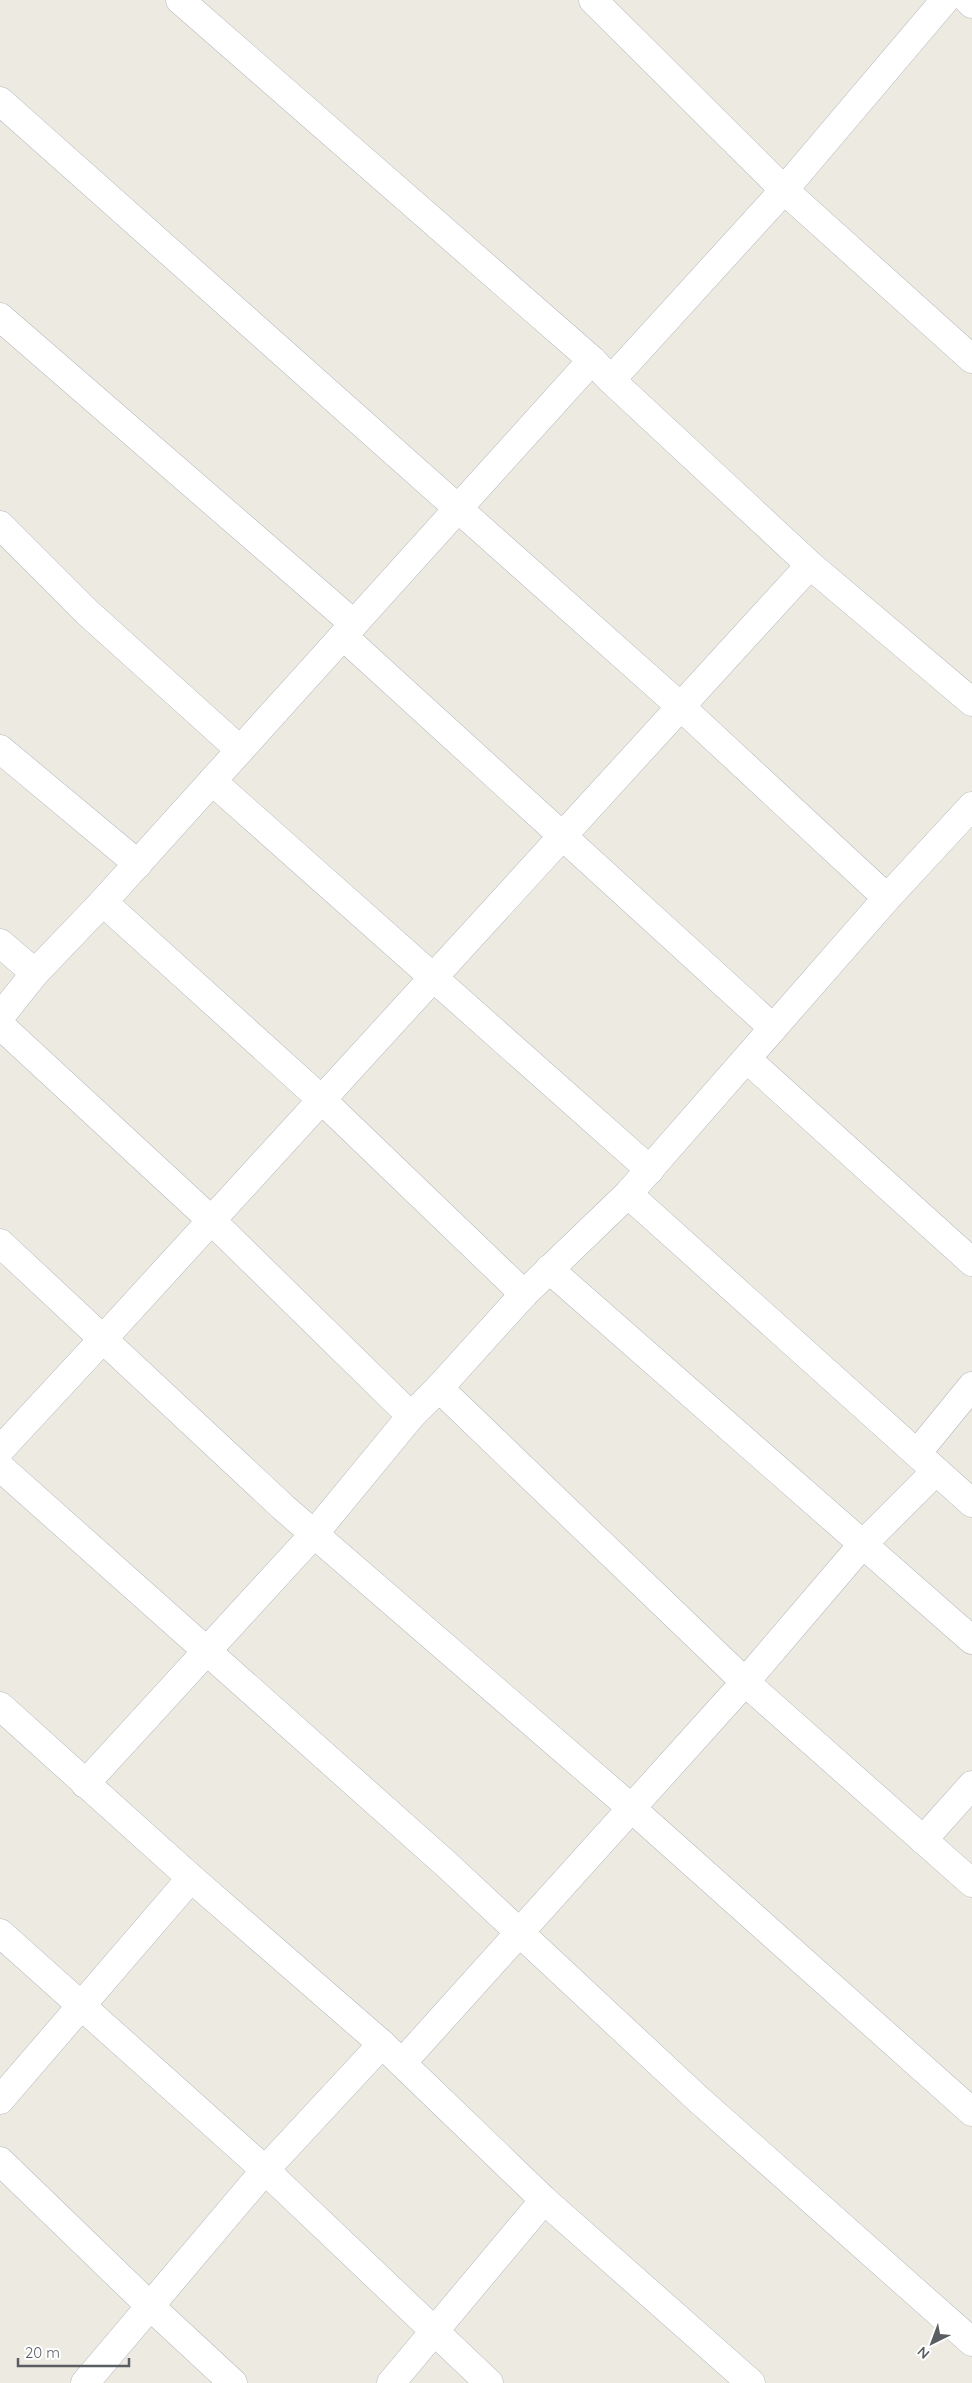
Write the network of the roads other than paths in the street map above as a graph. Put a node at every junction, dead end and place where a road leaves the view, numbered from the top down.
1 (180, 0) edge
2 (593, 0) edge
3 (945, 0) edge
4 (968, 0) edge
5 (972, 4) edge
6 (0, 101) edge
7 (784, 190) junction
8 (0, 317) edge
9 (592, 360) junction
10 (972, 360) edge
11 (611, 380) junction
12 (458, 509) junction
13 (0, 525) edge
14 (810, 565) junction
15 (348, 630) junction
16 (972, 702) edge
17 (680, 706) junction
18 (0, 749) edge
19 (240, 750) junction
20 (212, 781) junction
21 (972, 806) edge
22 (562, 836) junction
23 (138, 864) junction
24 (887, 898) junction
25 (103, 902) junction
26 (0, 943) edge
27 (35, 973) junction
28 (432, 976) junction
29 (0, 1017) edge
30 (0, 1026) edge
31 (774, 1028) junction
32 (746, 1059) junction
33 (322, 1100) junction
34 (650, 1170) junction
35 (628, 1194) junction
36 (211, 1220) junction
37 (0, 1243) edge
38 (972, 1262) edge
39 (549, 1269) junction
40 (524, 1294) junction
41 (103, 1339) junction
42 (972, 1386) edge
43 (439, 1388) junction
44 (411, 1416) junction
45 (0, 1450) edge
46 (927, 1461) junction
47 (0, 1467) edge
48 (972, 1503) edge
49 (314, 1534) junction
50 (862, 1546) junction
51 (972, 1640) edge
52 (208, 1652) junction
53 (745, 1682) junction
54 (0, 1706) edge
55 (85, 1784) junction
56 (972, 1785) edge
57 (630, 1807) junction
58 (923, 1840) junction
59 (191, 1878) junction
60 (972, 1883) edge
61 (519, 1932) junction
62 (0, 1933) edge
63 (81, 2006) junction
64 (382, 2044) junction
65 (402, 2063) junction
66 (0, 2100) edge
67 (972, 2112) edge
68 (0, 2161) edge
69 (265, 2170) junction
70 (544, 2200) junction
71 (150, 2306) junction
72 (435, 2331) junction
73 (972, 2342) edge
74 (85, 2383) edge
75 (233, 2383) edge
76 (391, 2383) edge
77 (489, 2383) edge
78 (751, 2383) edge

1 - 9 street
2 - 7 street
3 - 7 street
4 - 5 street
6 - 12 street
7 - 10 street
7 - 11 street
8 - 15 street
9 - 11 street
9 - 12 street
11 - 14 street
12 - 15 street
12 - 17 street
13 - 19 street
14 - 16 street
14 - 17 street
15 - 19 street
15 - 22 street
17 - 22 street
17 - 24 street
18 - 23 street
19 - 20 street
20 - 23 street
20 - 28 street
21 - 24 street
22 - 28 street
22 - 31 street
23 - 25 street
24 - 31 street
25 - 27 street
25 - 33 street
26 - 27 street
27 - 29 street
28 - 33 street
28 - 34 street
30 - 36 street
31 - 32 street
32 - 34 street
32 - 38 street
33 - 36 street
33 - 40 street
34 - 35 street
35 - 39 street
35 - 46 street
36 - 41 street
36 - 44 street
37 - 41 street
39 - 40 street
39 - 50 street
40 - 43 street
41 - 45 street
41 - 49 street
42 - 46 street
43 - 44 street
43 - 53 street
44 - 49 street
46 - 48 street
46 - 50 street
47 - 52 street
49 - 52 street
49 - 57 street
50 - 51 street
50 - 53 street
52 - 55 street
52 - 61 street
53 - 57 street
53 - 58 street
54 - 55 street
55 - 59 street
56 - 58 street
57 - 61 street
57 - 67 street
58 - 60 street
59 - 63 street
59 - 64 street
61 - 65 street
61 - 73 street
62 - 63 street
63 - 66 street
63 - 69 street
64 - 65 street
64 - 69 street
65 - 70 street
68 - 71 street
69 - 71 street
69 - 72 street
70 - 72 street
70 - 78 street
71 - 74 street
71 - 75 street
72 - 76 street
72 - 77 street

